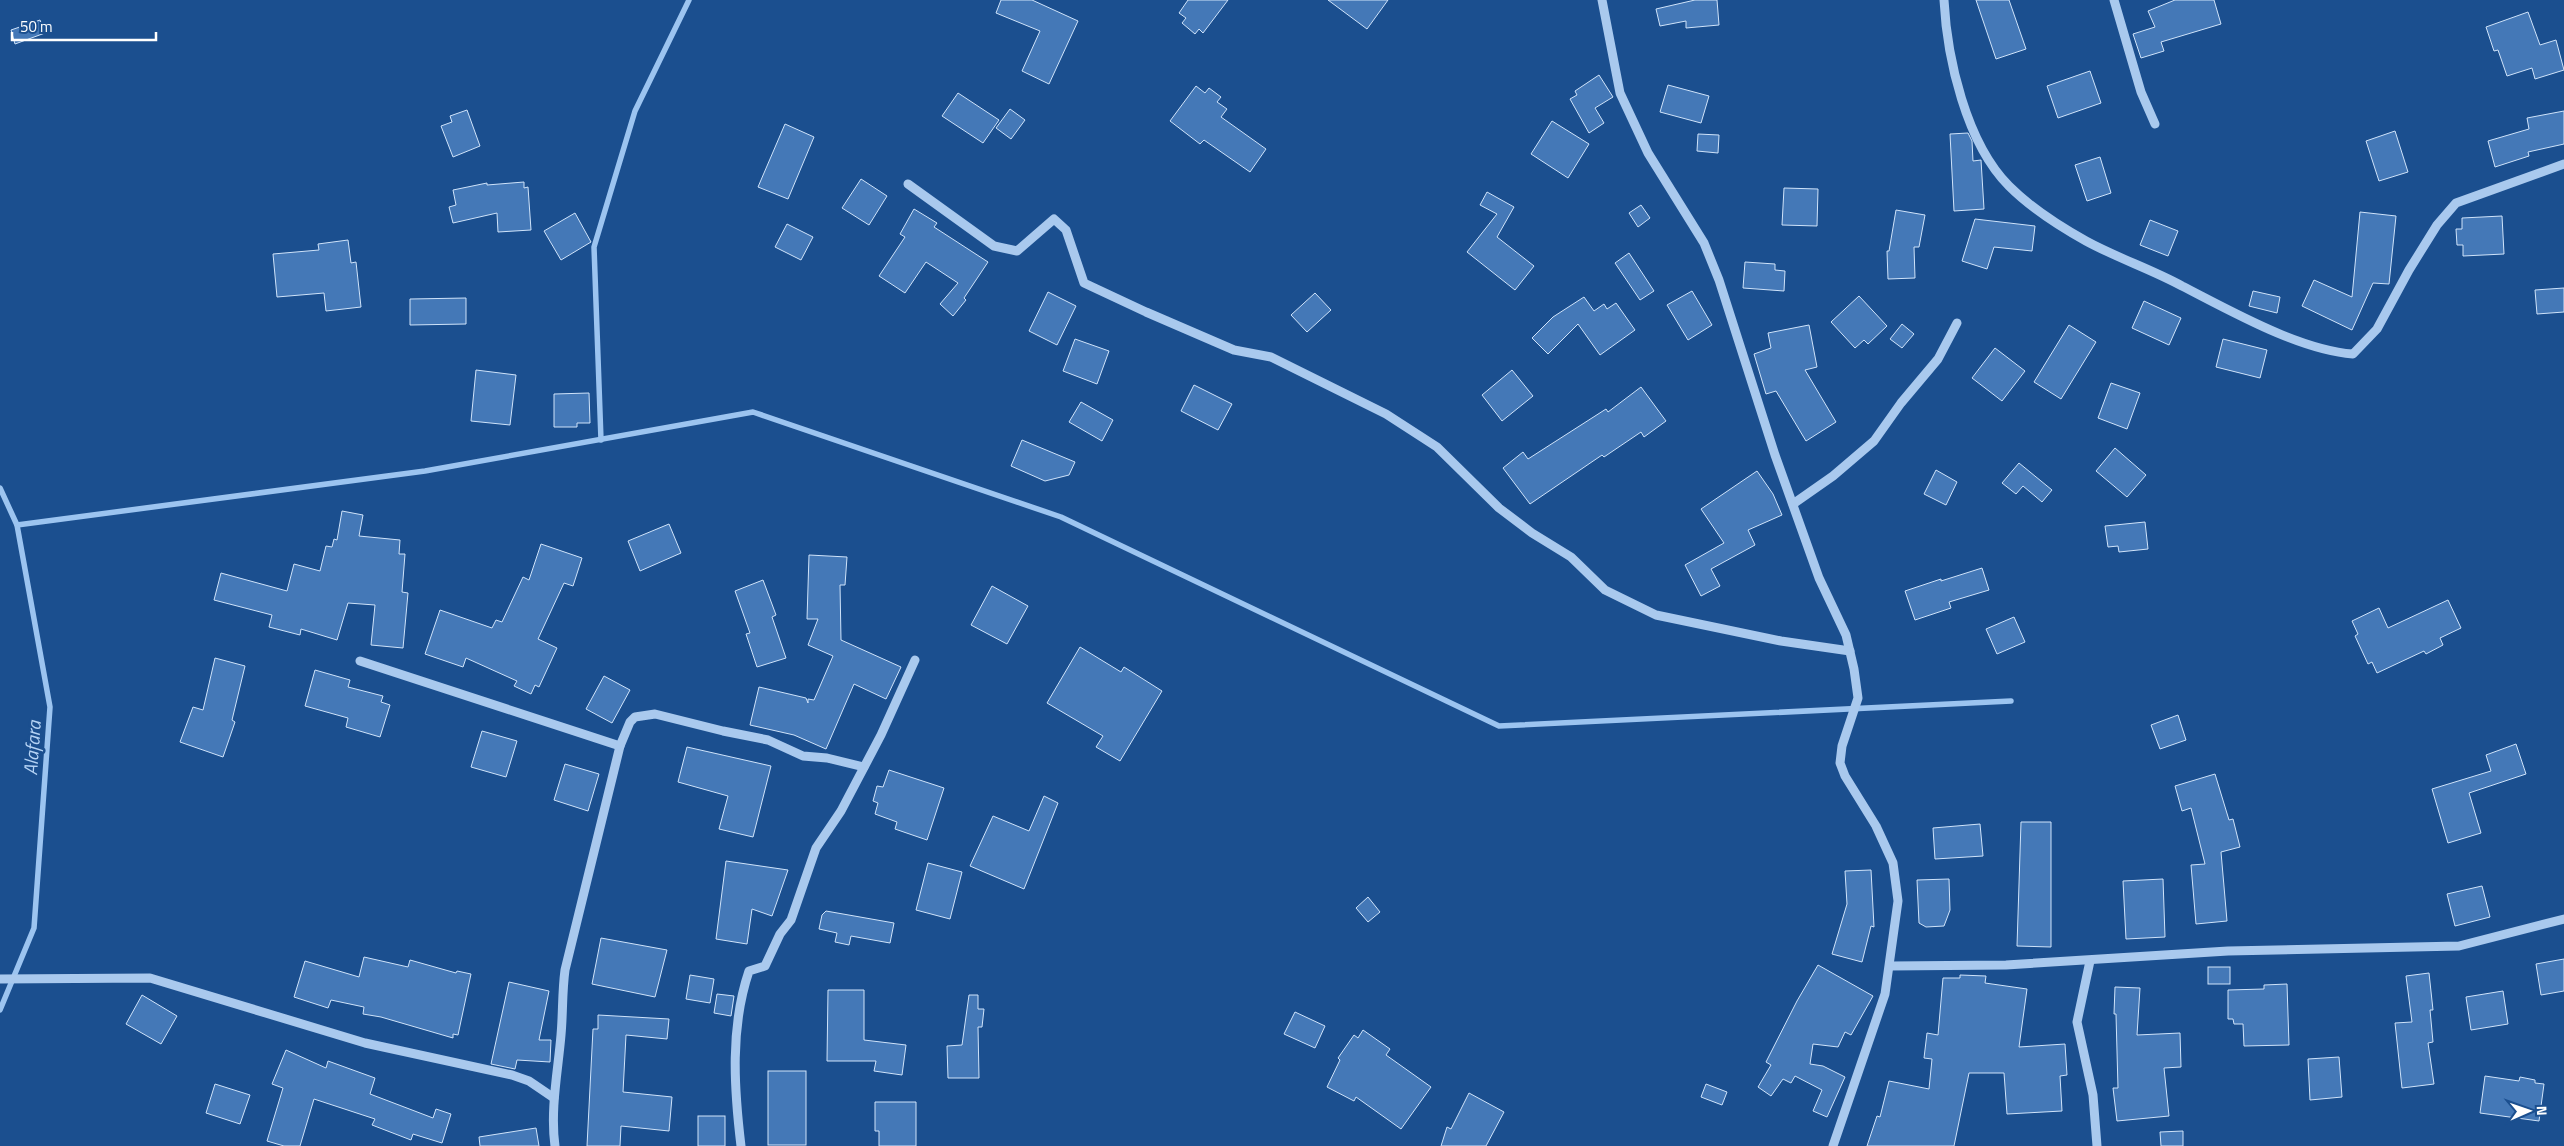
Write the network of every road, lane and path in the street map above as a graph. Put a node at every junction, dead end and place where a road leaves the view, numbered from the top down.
1 (1602, 0) edge
2 (1944, 0) edge
3 (2114, 0) edge
4 (2155, 124) dead end
5 (2564, 164) edge
6 (908, 184) dead end
7 (1957, 323) dead end
8 (1793, 504) junction
9 (1850, 651) junction
10 (915, 660) dead end
11 (360, 662) dead end
12 (620, 746) junction
13 (864, 767) junction
14 (2564, 919) edge
15 (2090, 961) junction
16 (1890, 966) junction
17 (0, 979) edge
18 (554, 1098) junction
19 (555, 1146) edge
20 (741, 1146) edge
21 (1833, 1146) edge
22 (2096, 1146) edge

1 - 8 street
2 - 5 street
3 - 4 street
6 - 9 street
7 - 8 street
8 - 9 street
9 - 16 street
10 - 13 street
11 - 12 street
12 - 13 street
12 - 18 street
13 - 20 street
14 - 15 street
15 - 16 street
15 - 22 street
16 - 21 street
17 - 18 street
18 - 19 street

